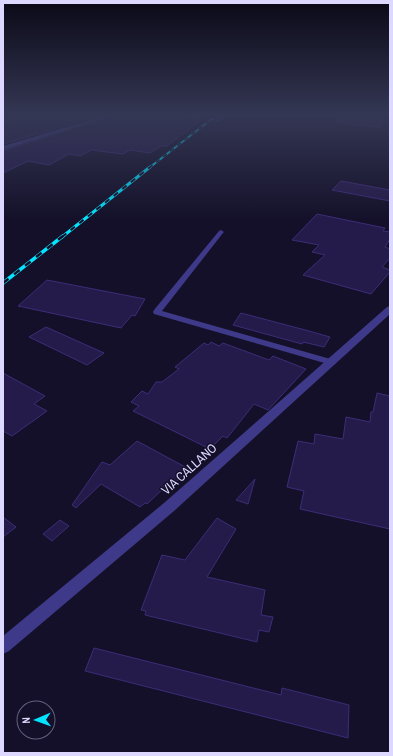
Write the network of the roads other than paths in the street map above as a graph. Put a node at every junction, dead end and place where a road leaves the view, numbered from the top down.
1 (221, 232) dead end
2 (390, 309) edge
3 (331, 362) junction
4 (3, 646) edge

1 - 3 street
2 - 3 street, VIA CALLANO
3 - 4 street, VIA CALLANO

